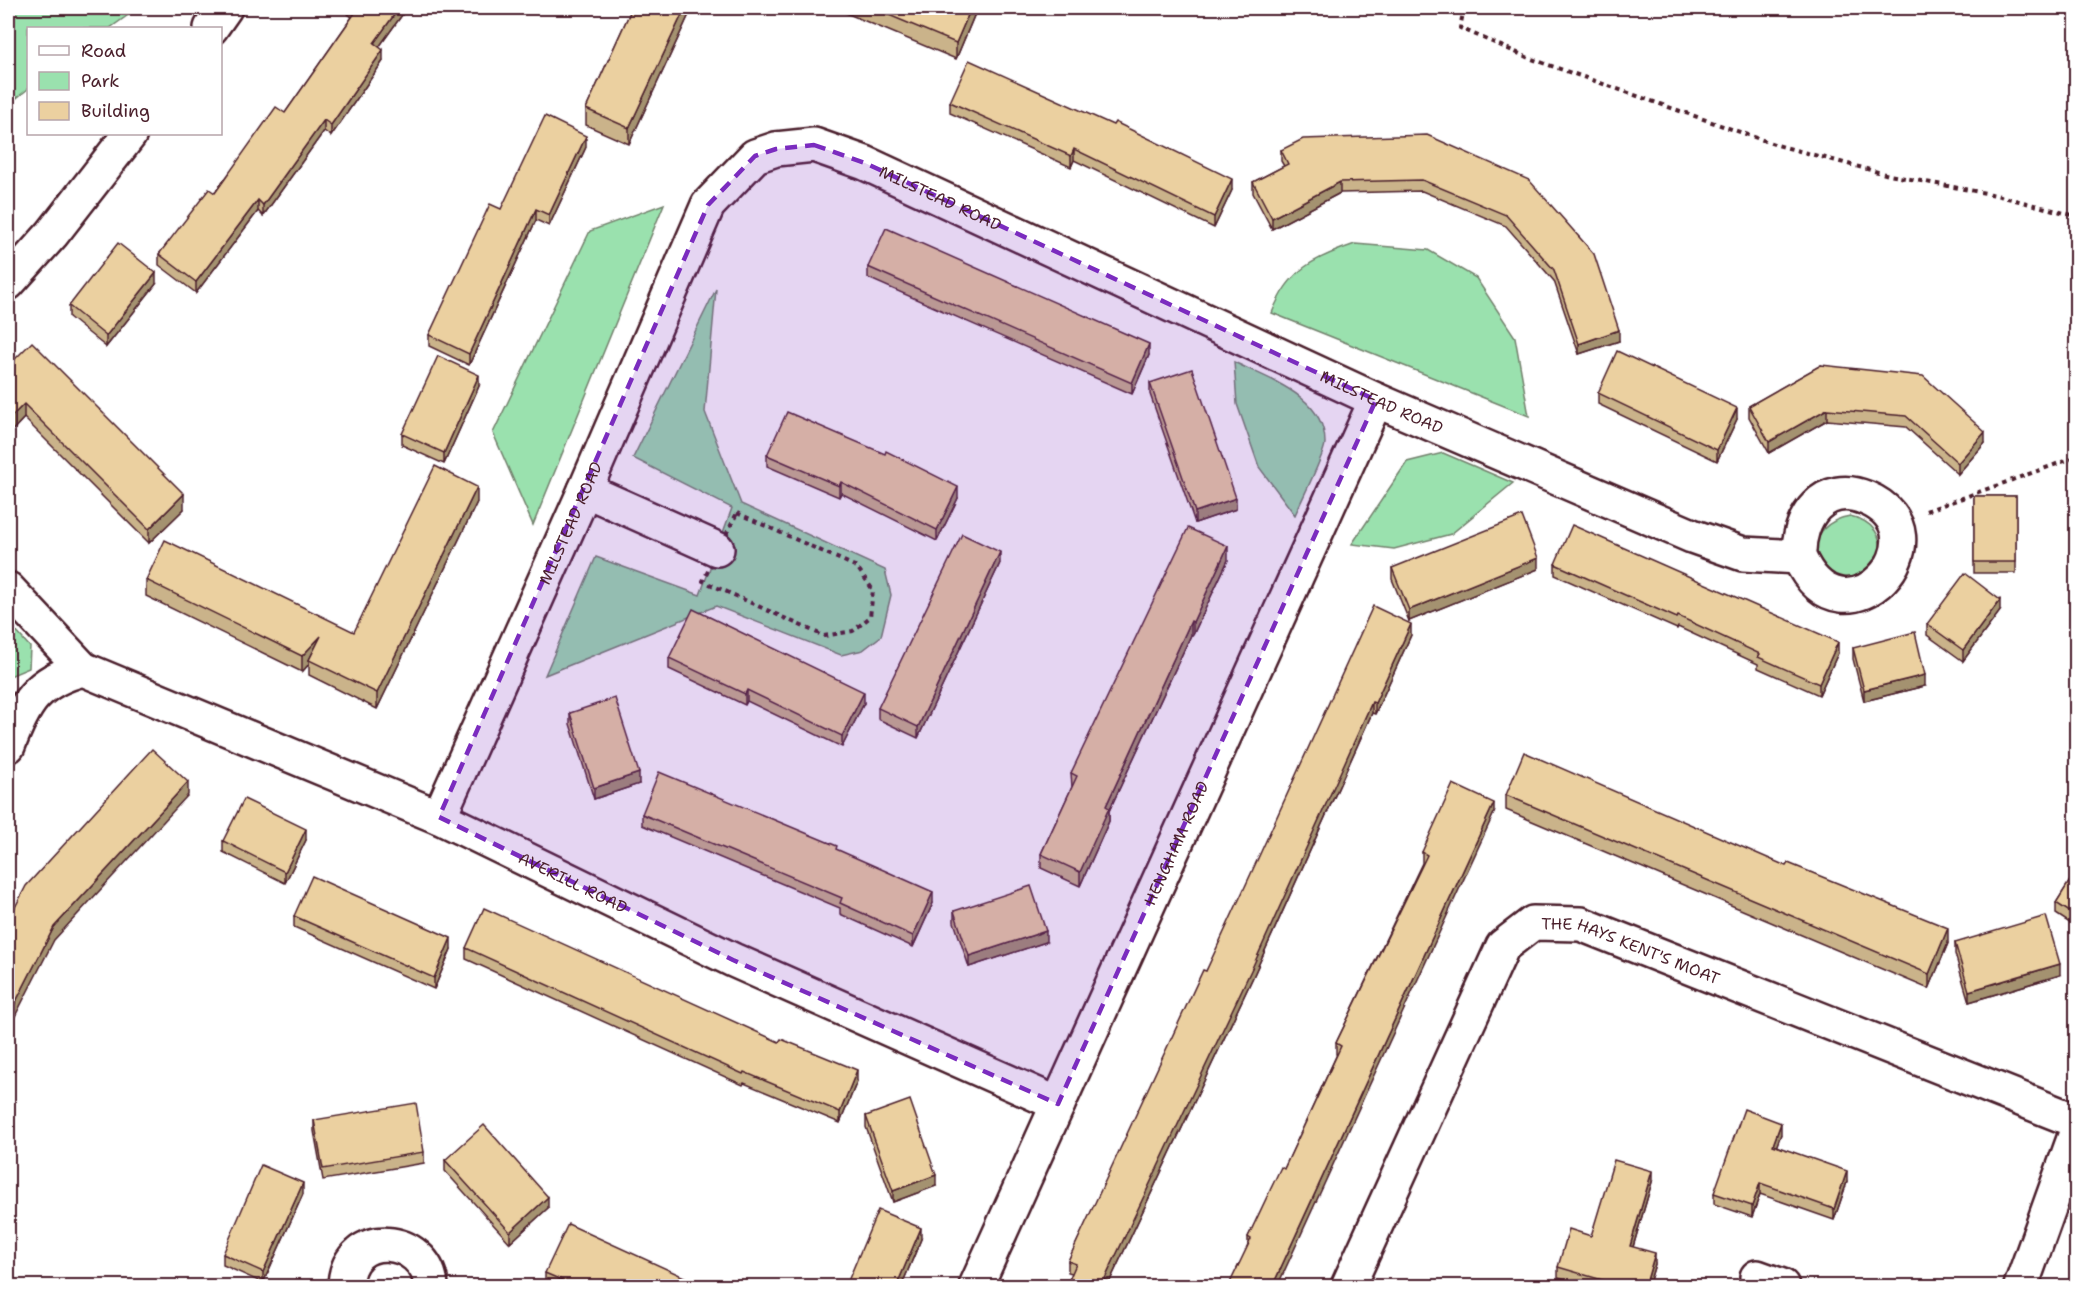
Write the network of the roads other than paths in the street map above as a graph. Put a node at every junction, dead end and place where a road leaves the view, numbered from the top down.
1 (225, 8) edge
2 (212, 27) edge
3 (129, 135) edge
4 (8, 283) edge
5 (1376, 400) junction
6 (585, 490) junction
7 (717, 549) road end
8 (1799, 556) junction
9 (8, 589) edge
10 (83, 669) junction
11 (9, 734) edge
12 (439, 817) junction
13 (1058, 1104) junction
14 (2076, 1121) edge
15 (2076, 1133) edge
16 (345, 1287) edge
17 (431, 1287) edge
18 (976, 1287) edge
19 (1348, 1287) edge
20 (2021, 1287) edge

1 - 2 street
3 - 4 street
5 - 6 street, MILSTEAD ROAD
5 - 8 street, MILSTEAD ROAD
5 - 13 street, HENGHAM ROAD
6 - 7 street
6 - 12 street, MILSTEAD ROAD
8 - 8 street
9 - 10 street, AVERILL ROAD
10 - 11 street
10 - 12 street, AVERILL ROAD
12 - 13 street, AVERILL ROAD
13 - 18 street, HENGHAM ROAD
14 - 19 street, THE HAYS KENT'S MOAT
15 - 20 street
16 - 17 street

